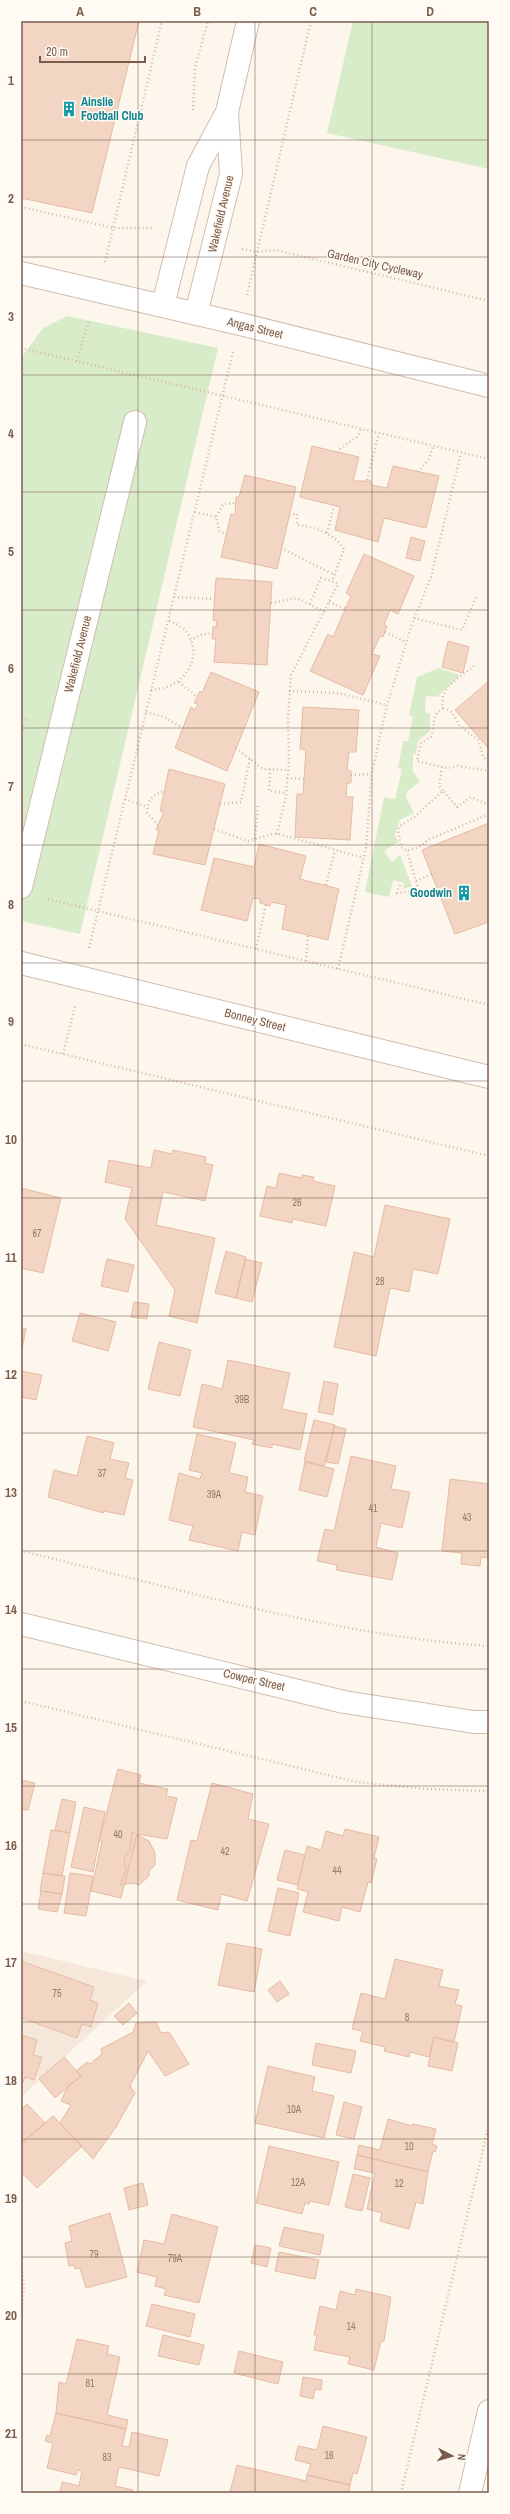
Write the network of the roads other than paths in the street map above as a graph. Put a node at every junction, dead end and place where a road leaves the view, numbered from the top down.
1 (248, 21) edge
2 (227, 112) junction
3 (21, 273) edge
4 (163, 305) junction
5 (196, 314) junction
6 (489, 386) edge
7 (134, 422) dead end
8 (21, 886) edge
9 (21, 963) edge
10 (489, 1077) edge
11 (21, 1624) edge
12 (489, 1722) edge
13 (489, 2411) edge
14 (470, 2493) edge

1 - 2 street, Wakefield Avenue
2 - 4 street, Wakefield Avenue
2 - 5 street, Wakefield Avenue
3 - 4 street, Angas Street
4 - 5 street, Angas Street
5 - 6 street, Angas Street
7 - 8 street, Wakefield Avenue
9 - 10 street, Bonney Street
11 - 12 street, Cowper Street
13 - 14 street

